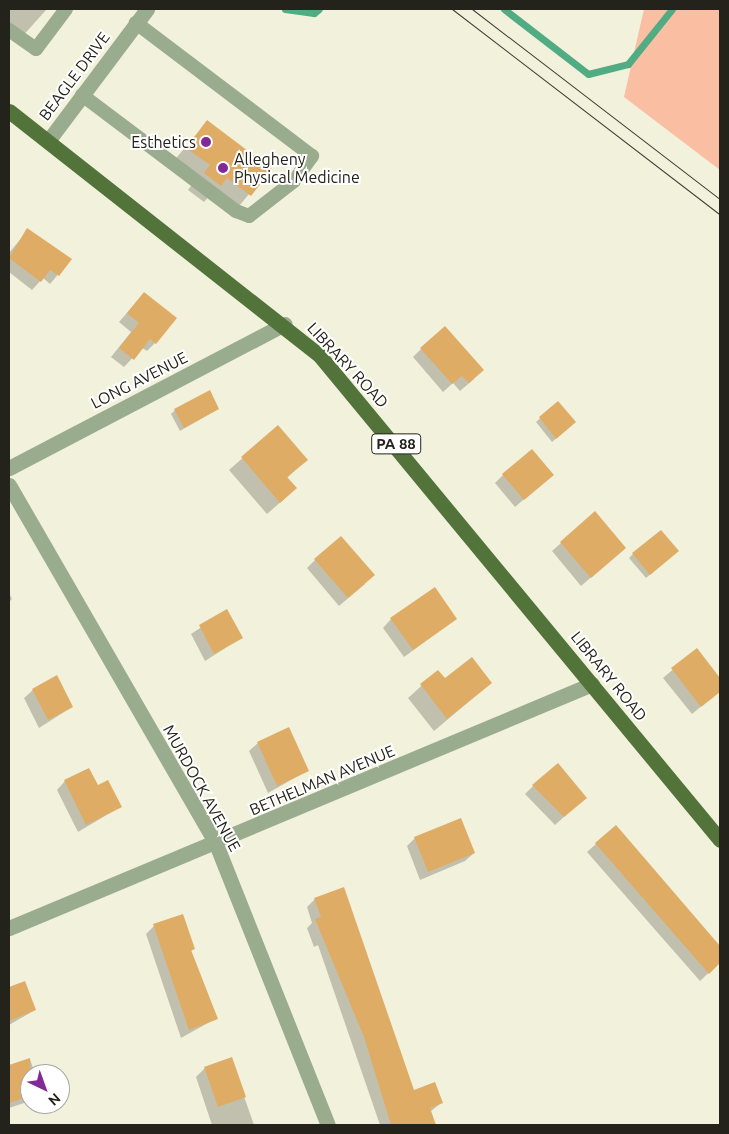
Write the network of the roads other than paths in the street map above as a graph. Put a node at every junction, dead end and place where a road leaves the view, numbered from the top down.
1 (66, 9) edge
2 (147, 9) edge
3 (136, 23) junction
4 (9, 30) edge
5 (82, 95) junction
6 (9, 111) edge
7 (48, 141) junction
8 (285, 324) junction
9 (9, 468) edge
10 (9, 485) edge
11 (592, 684) junction
12 (720, 840) edge
13 (216, 844) junction
14 (9, 928) edge
15 (328, 1125) edge

1 - 4 lane
2 - 3 street, BEAGLE DRIVE
3 - 5 street, BEAGLE DRIVE
3 - 5 lane
5 - 7 street, BEAGLE DRIVE
6 - 7 main road, LIBRARY ROAD / PA 88
7 - 8 main road, LIBRARY ROAD / PA 88
8 - 9 street, LONG AVENUE
8 - 11 main road, LIBRARY ROAD / PA 88
10 - 13 street, MURDOCK AVENUE
11 - 12 main road, LIBRARY ROAD / PA 88
11 - 13 street, BETHELMAN AVENUE
13 - 14 street, BETHELMAN AVENUE
13 - 15 street, MURDOCK AVENUE

